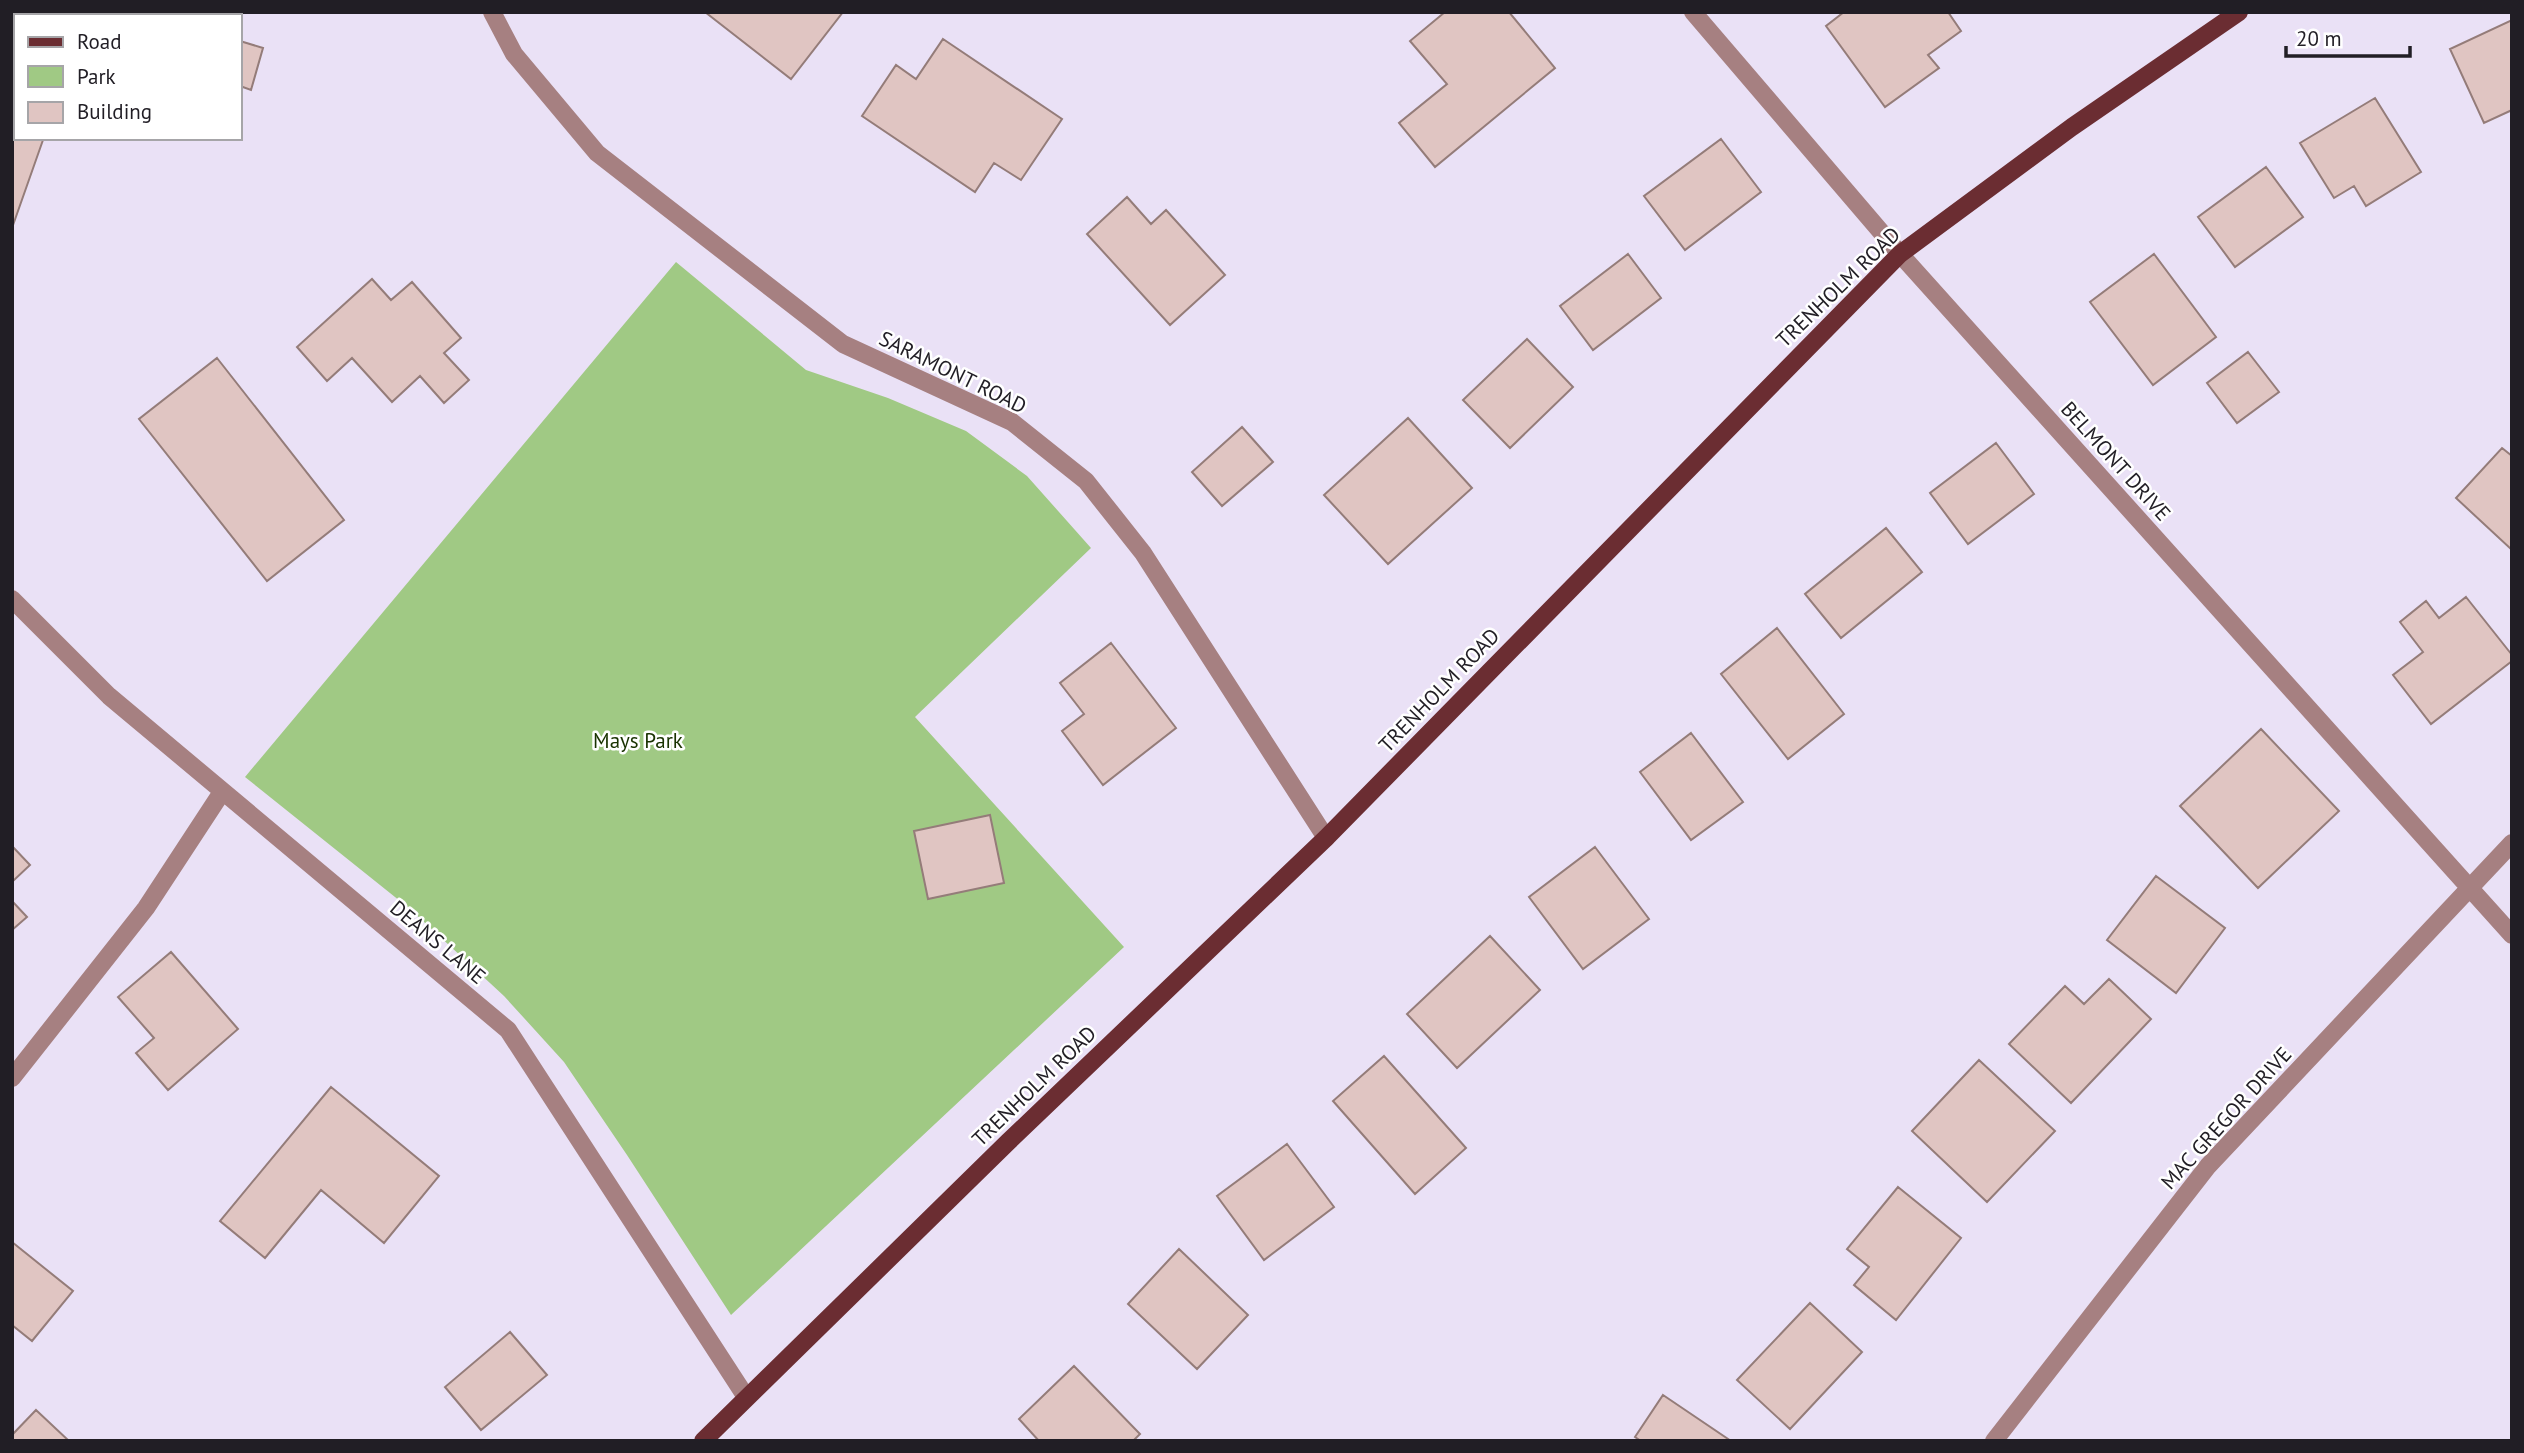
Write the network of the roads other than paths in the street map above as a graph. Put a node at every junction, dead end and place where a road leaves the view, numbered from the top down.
1 (492, 12) edge
2 (1693, 12) edge
3 (2239, 12) edge
4 (1900, 254) junction
5 (12, 599) edge
6 (222, 792) junction
7 (1326, 838) junction
8 (2512, 843) edge
9 (2470, 889) junction
10 (2512, 934) edge
11 (12, 1078) edge
12 (746, 1397) junction
13 (703, 1441) edge
14 (1994, 1441) edge

1 - 7 street, SARAMONT ROAD
2 - 4 street, BELMONT DRIVE
3 - 4 main road, TRENHOLM ROAD
4 - 7 main road, TRENHOLM ROAD
4 - 9 street, BELMONT DRIVE
5 - 6 street, DEANS LANE
6 - 11 street
6 - 12 street, DEANS LANE
7 - 12 main road, TRENHOLM ROAD
8 - 9 street, MAC GREGOR DRIVE
9 - 10 street, BELMONT DRIVE
9 - 14 street, MAC GREGOR DRIVE
12 - 13 main road, TRENHOLM ROAD

